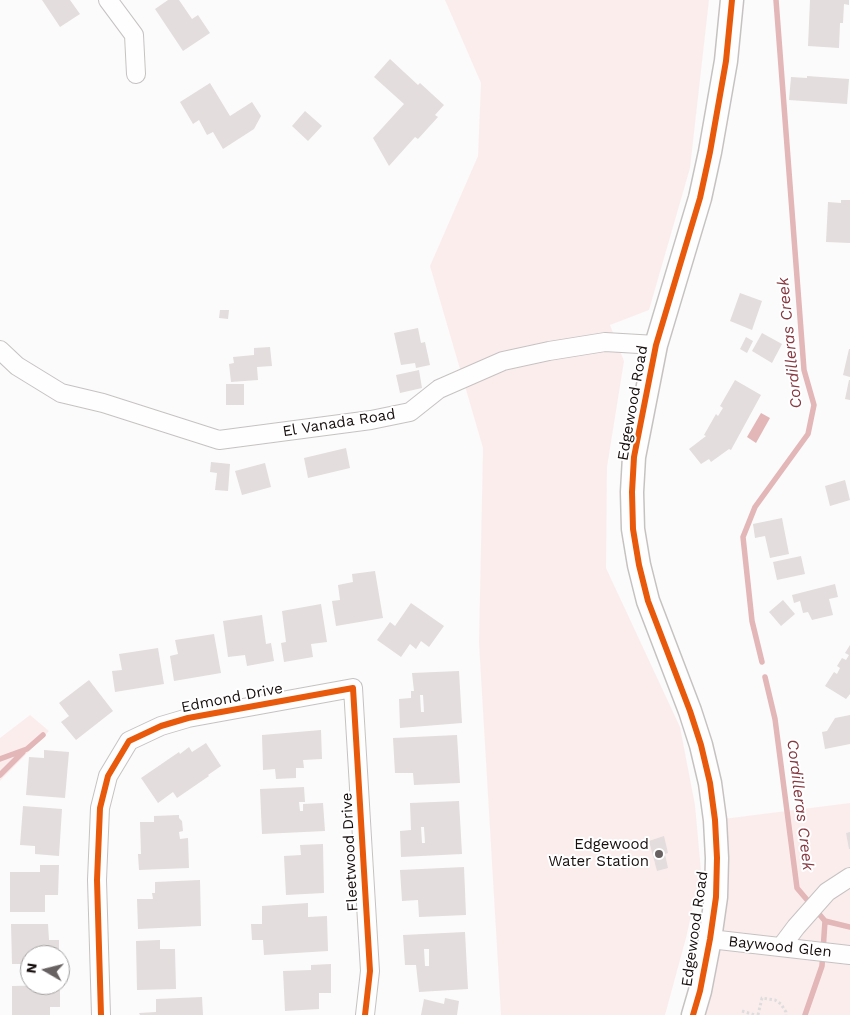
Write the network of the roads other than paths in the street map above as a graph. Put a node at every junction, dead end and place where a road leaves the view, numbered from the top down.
1 (108, 0) edge
2 (732, 0) edge
3 (136, 74) dead end
4 (656, 344) junction
5 (0, 350) edge
6 (353, 688) joint
7 (850, 877) edge
8 (710, 940) junction
9 (786, 947) junction
10 (850, 955) edge
11 (101, 1015) edge
12 (365, 1015) edge
13 (693, 1015) edge

1 - 3 street
2 - 4 main road, Edgewood Road
4 - 5 street, El Vanada Road
4 - 8 main road, Edgewood Road
6 - 11 street, Edmond Drive
6 - 12 street, Fleetwood Drive
7 - 9 street
8 - 9 street, Baywood Glen
8 - 13 main road, Edgewood Road
9 - 10 street, Baywood Glen

